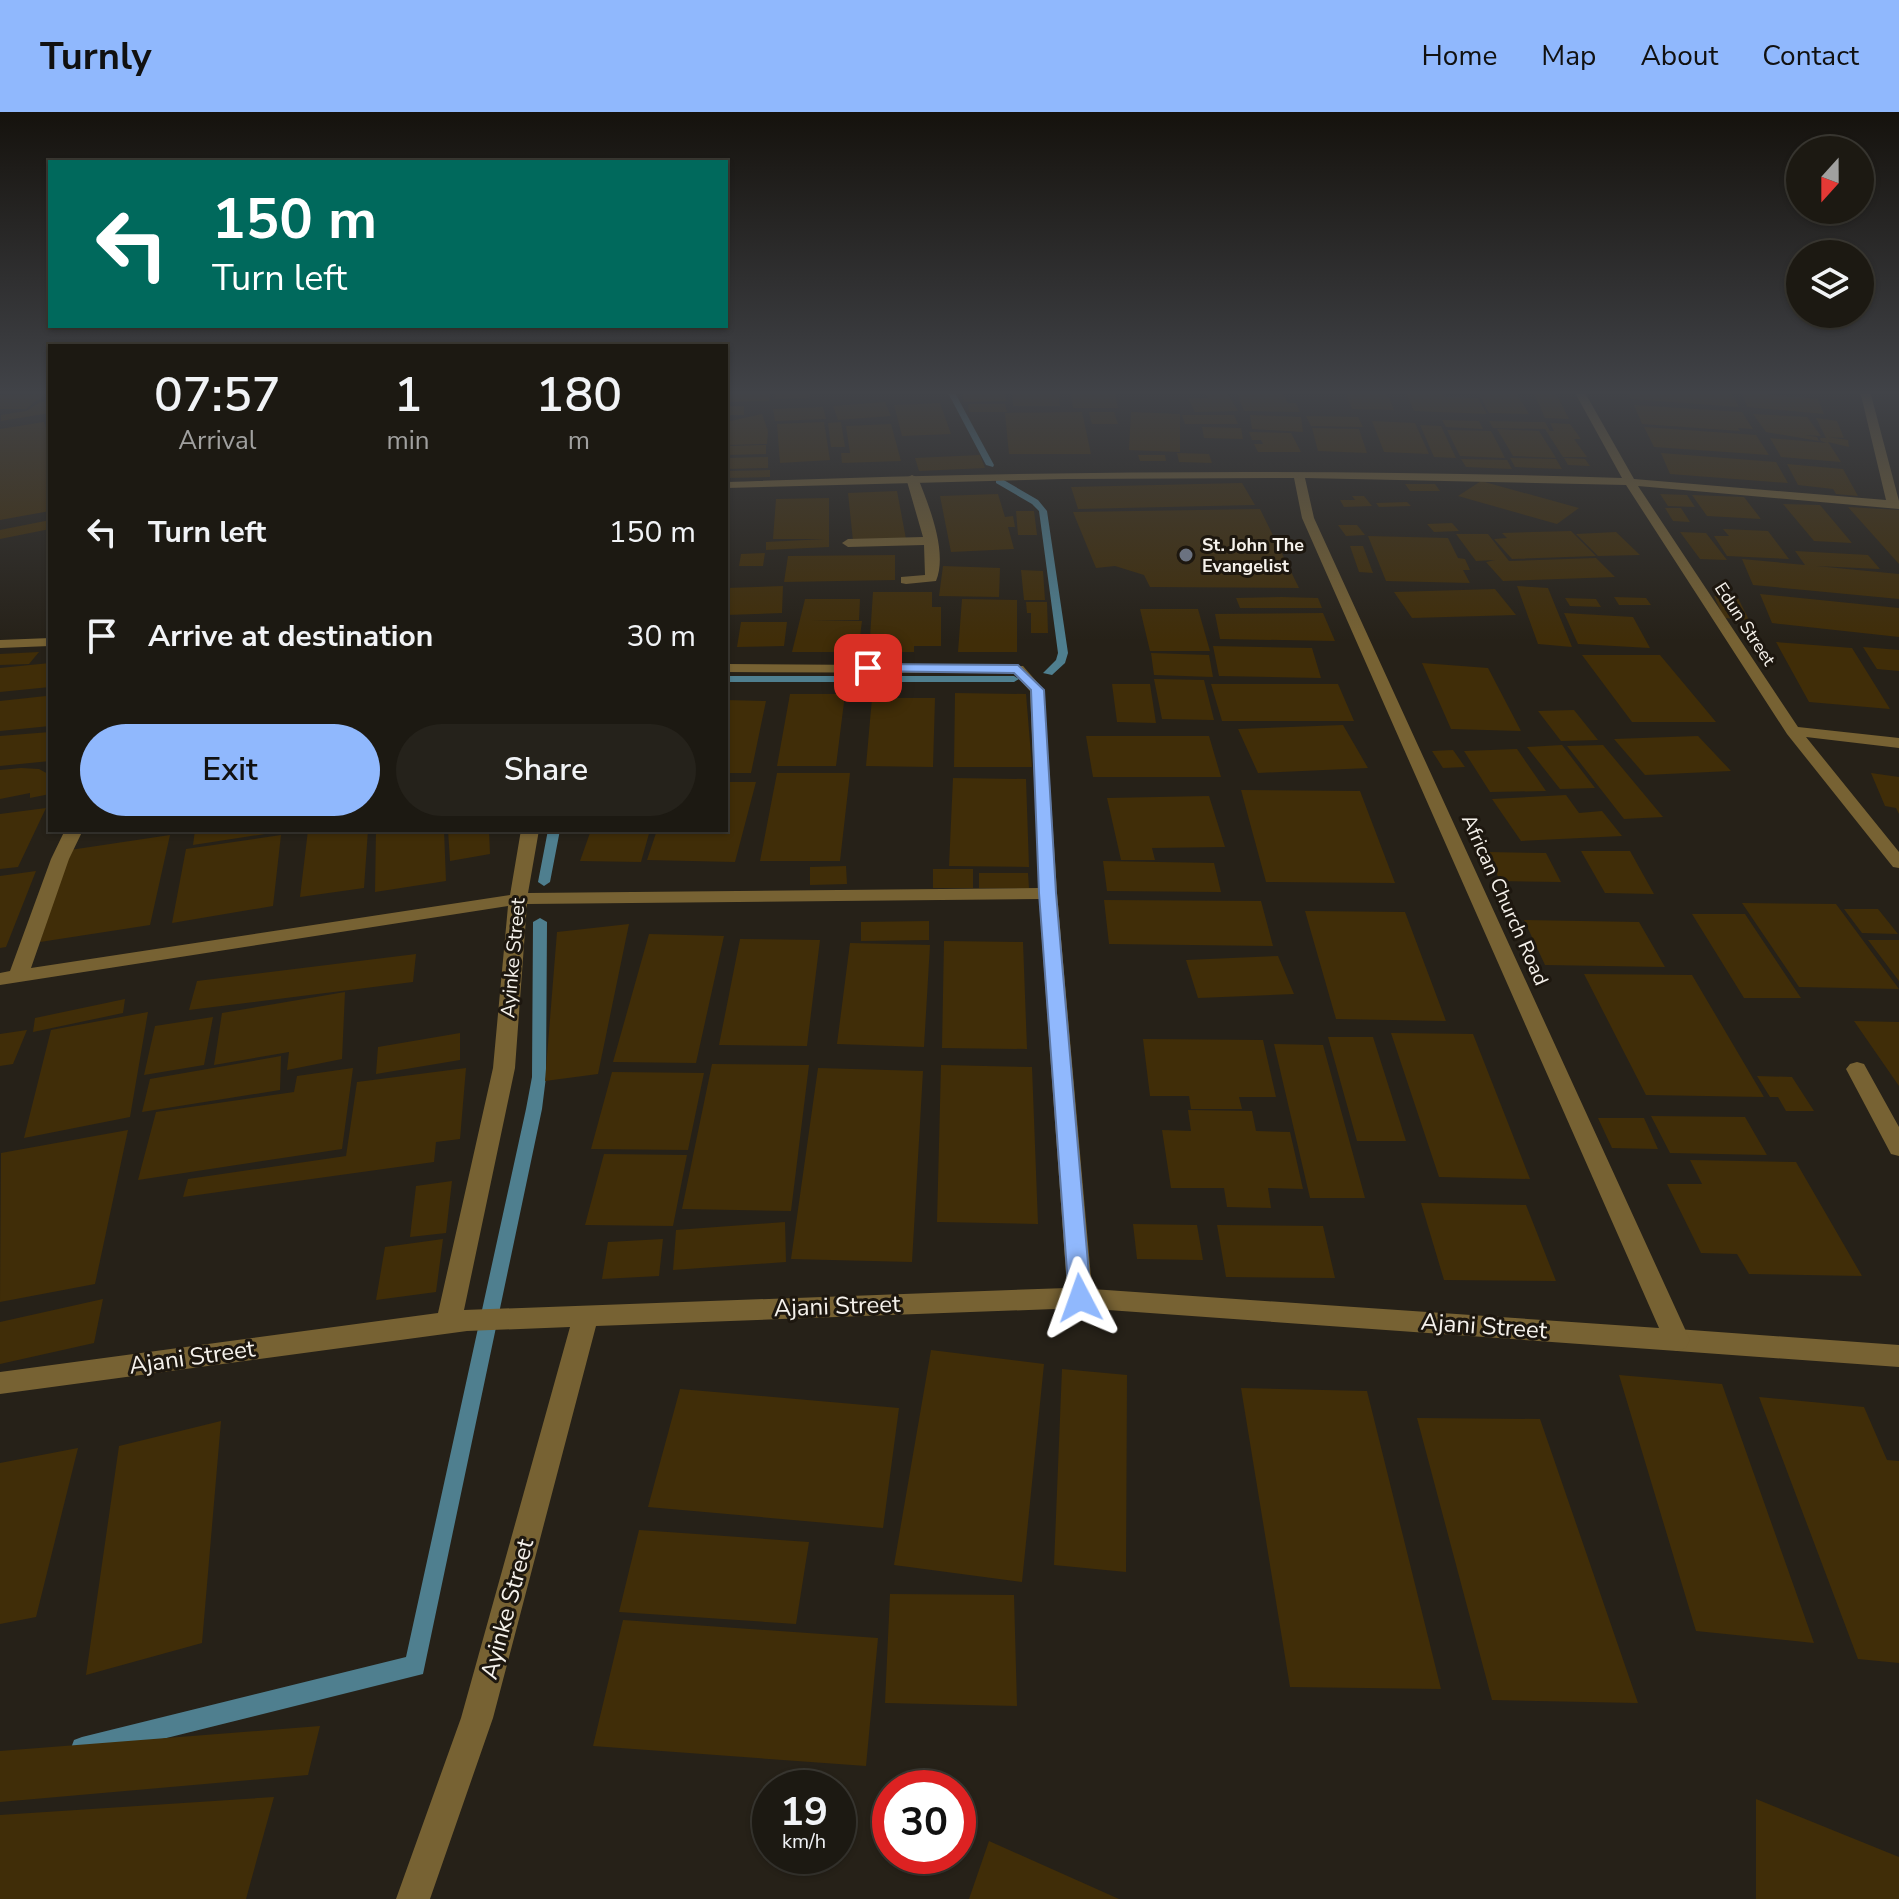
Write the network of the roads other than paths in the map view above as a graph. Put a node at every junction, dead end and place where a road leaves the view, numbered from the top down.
1 (1626, 474) edge
2 (1888, 474) edge
3 (1299, 476) junction
4 (912, 478) junction
5 (1630, 482) junction
6 (728, 485) edge
7 (1896, 504) edge
8 (929, 541) junction
9 (848, 543) dead end
10 (906, 580) dead end
11 (48, 642) edge
12 (0, 644) edge
13 (728, 668) edge
14 (1793, 731) junction
15 (1899, 743) edge
16 (73, 832) edge
17 (530, 832) edge
18 (1899, 863) edge
19 (1048, 893) junction
20 (518, 899) junction
21 (9, 978) edge
22 (1857, 1069) dead end
23 (1899, 1148) edge
24 (1080, 1298) junction
25 (587, 1315) junction
26 (458, 1321) junction
27 (1677, 1340) junction
28 (1899, 1356) edge
29 (0, 1383) edge
30 (413, 1899) edge

1 - 5 street, Edun Street
2 - 7 street
3 - 4 street
3 - 5 street
3 - 27 street, African Church Road
4 - 6 street
4 - 8 street
5 - 7 street
5 - 14 street, Edun Street
8 - 9 street
8 - 10 street
11 - 12 street
13 - 19 street
14 - 15 street
14 - 18 street, Edun Street
16 - 21 street
17 - 20 street, Ayinke Street
19 - 20 street
19 - 24 street
20 - 21 street
20 - 26 street, Ayinke Street
22 - 23 street
24 - 25 street, Ajani Street
24 - 27 street, Ajani Street
25 - 26 street, Ajani Street
25 - 30 street, Ayinke Street
26 - 29 street, Ajani Street
27 - 28 street, Ajani Street

